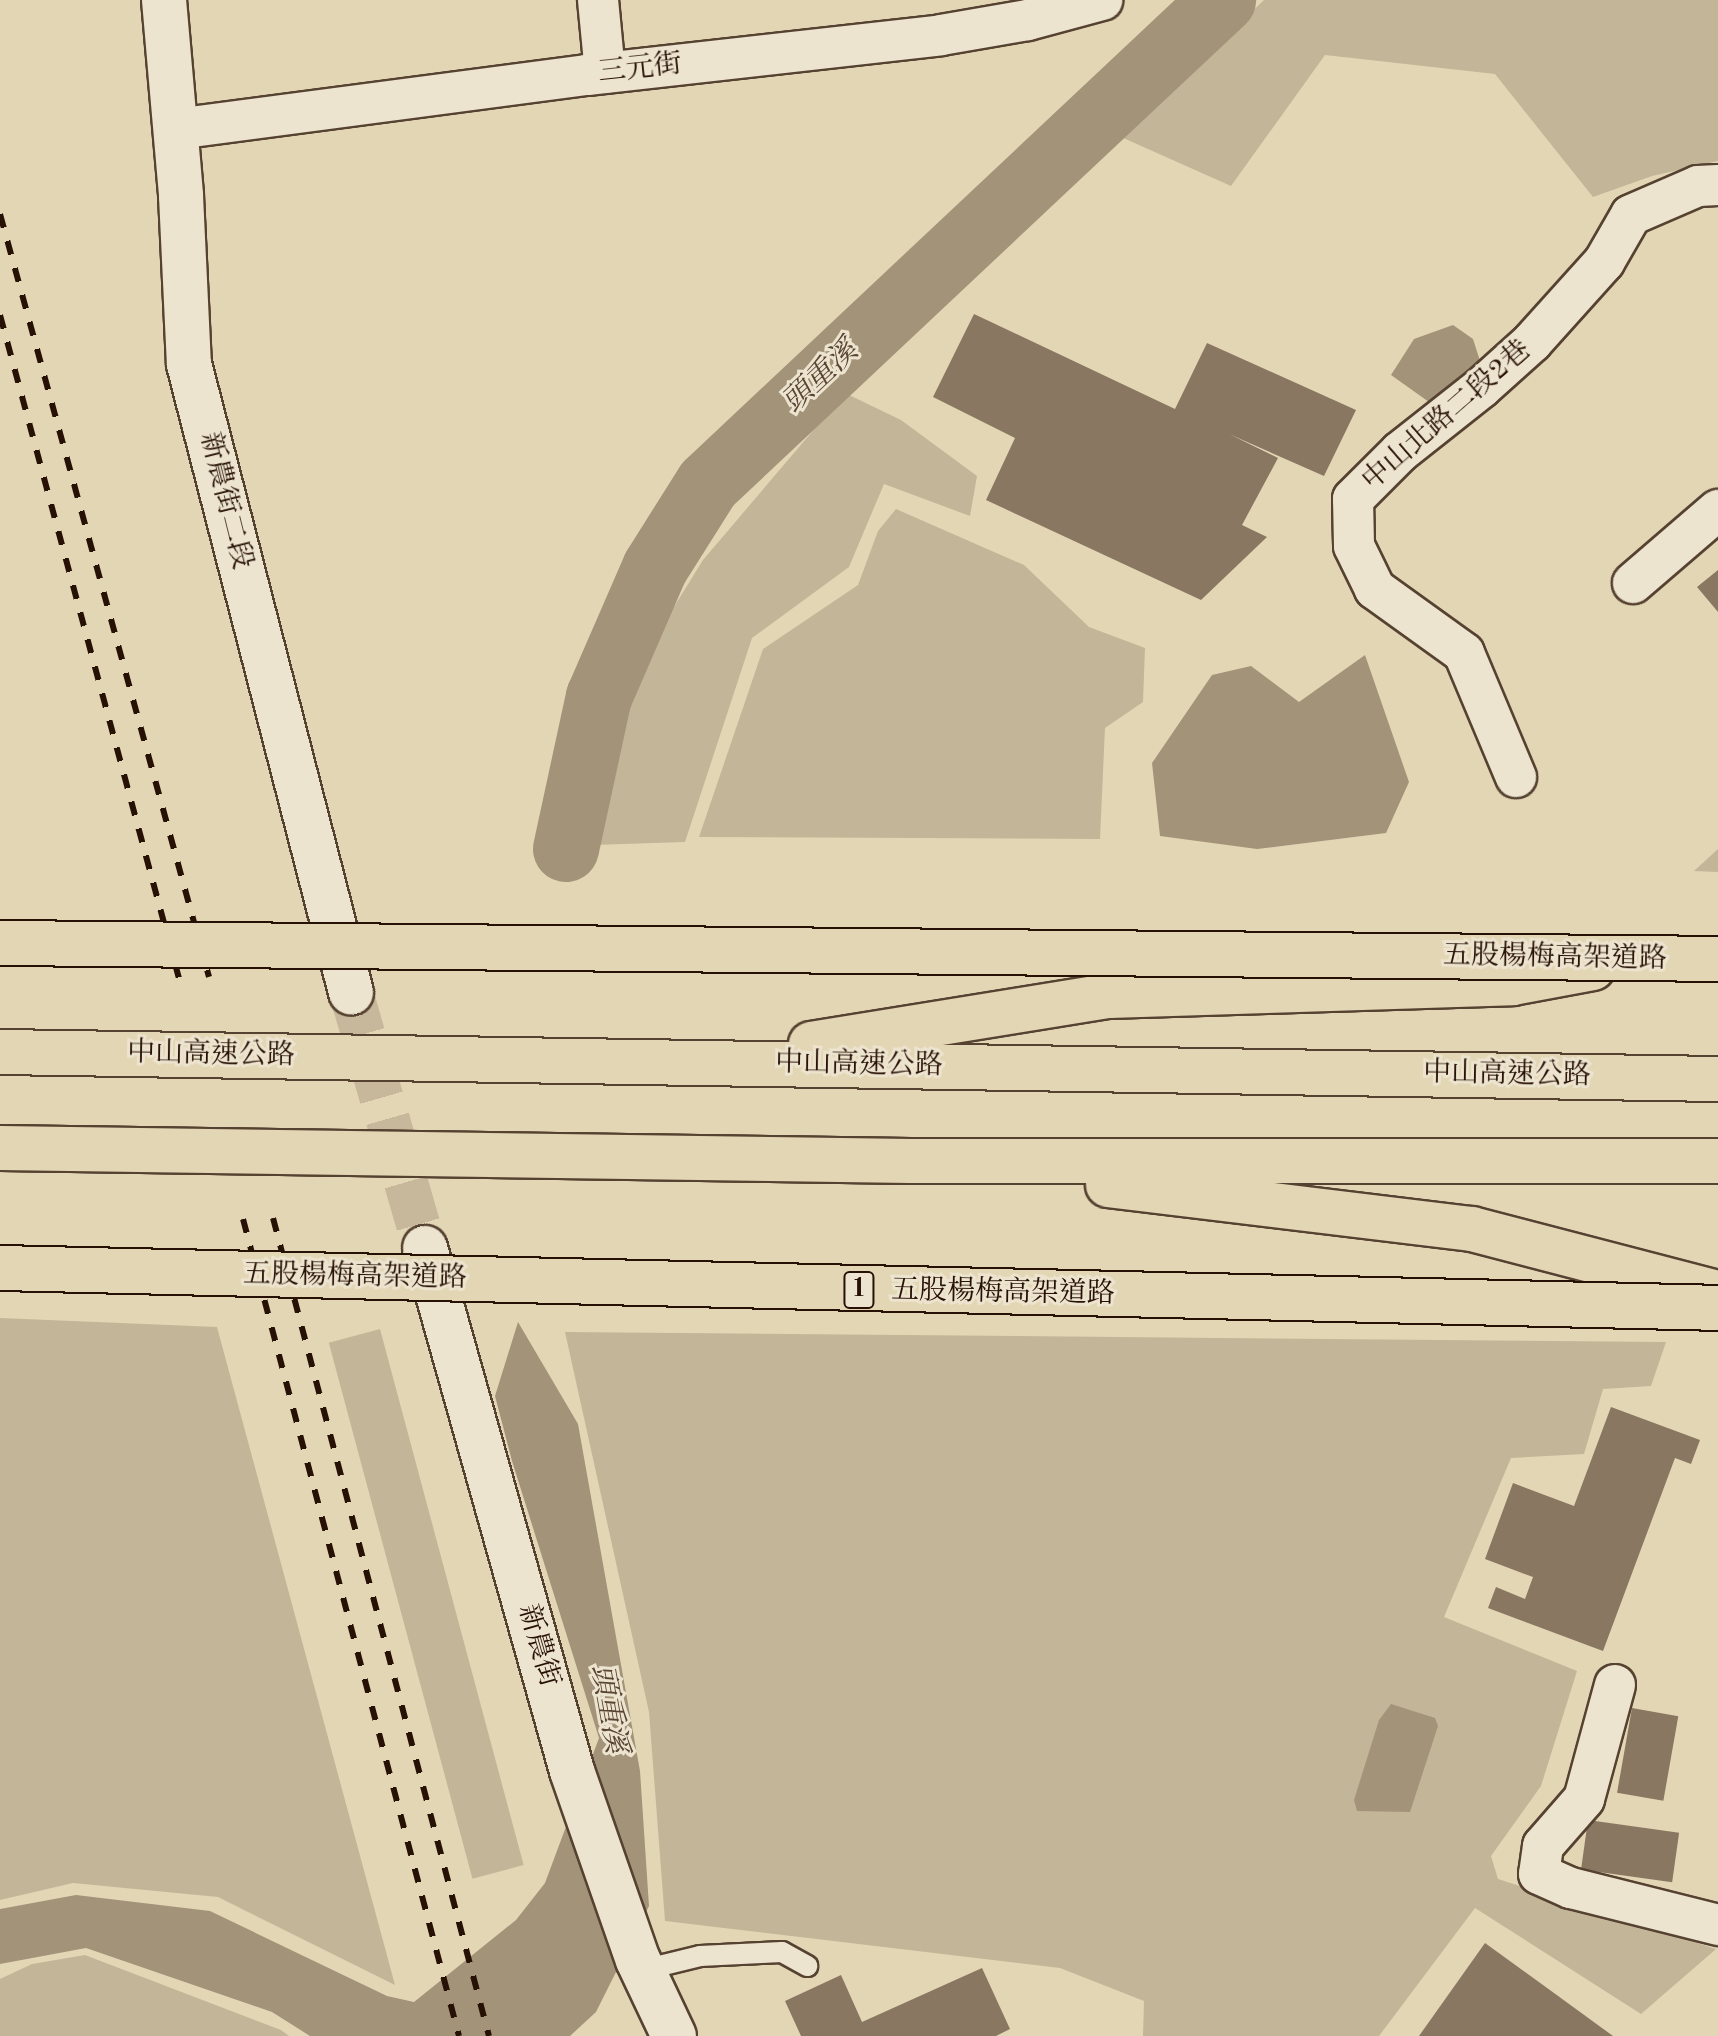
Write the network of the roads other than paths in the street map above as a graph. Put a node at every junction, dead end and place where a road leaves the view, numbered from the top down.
1 (164, 0) edge
2 (598, 0) edge
3 (1102, 0) edge
4 (605, 73) junction
5 (176, 129) junction
6 (1718, 185) edge
7 (1718, 510) edge
8 (1633, 583) dead end
9 (1516, 777) dead end
10 (0, 943) edge
11 (1718, 945) edge
12 (1718, 959) edge
13 (351, 992) tunnel mouth
14 (0, 1052) edge
15 (698, 1062) junction
16 (1718, 1079) edge
17 (0, 1148) edge
18 (911, 1161) junction
19 (1718, 1161) edge
20 (425, 1248) tunnel mouth
21 (0, 1268) edge
22 (1718, 1293) edge
23 (1718, 1308) edge
24 (1615, 1685) dead end
25 (1718, 1925) edge
26 (640, 1965) junction
27 (807, 1966) dead end
28 (674, 2036) edge

1 - 5 street, 新農街二段
2 - 4 street
3 - 4 street, 三元街
4 - 5 street, 三元街
5 - 13 street, 新農街二段
6 - 9 street, 中山北路二段2巷
7 - 8 street
10 - 12 highway, 五股楊梅高架道路, bridge
11 - 15 highway
14 - 15 highway, 中山高速公路
15 - 16 highway, 中山高速公路
17 - 18 highway
18 - 19 highway
18 - 22 highway
20 - 26 street, 新農街
21 - 23 highway, 五股楊梅高架道路 / 1, bridge
24 - 25 street
26 - 27 lane
26 - 28 street, 新農街

